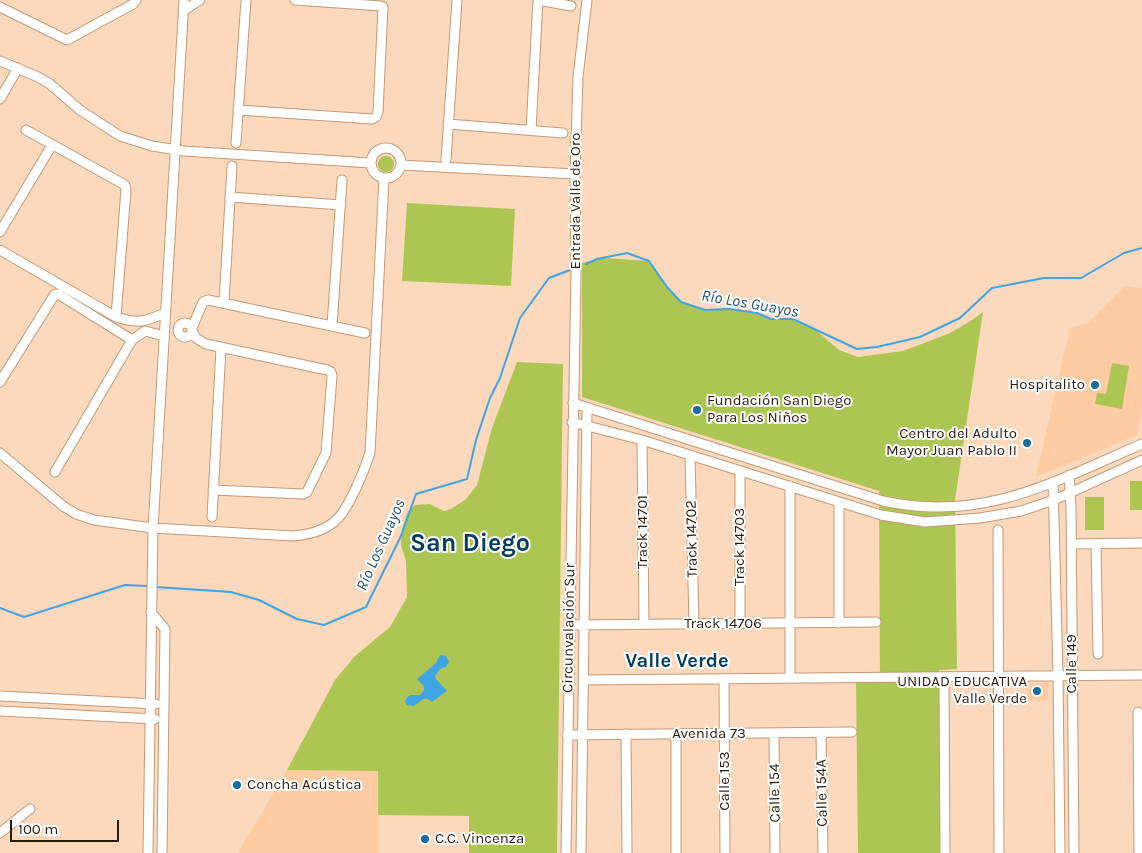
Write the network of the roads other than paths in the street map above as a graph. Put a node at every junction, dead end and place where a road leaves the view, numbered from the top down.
1 (136, 0) edge
2 (184, 0) edge
3 (200, 0) edge
4 (246, 0) edge
5 (295, 0) edge
6 (457, 0) edge
7 (538, 0) edge
8 (587, 0) edge
9 (571, 6) dead end
10 (0, 7) edge
11 (183, 11) junction
12 (0, 61) edge
13 (18, 68) junction
14 (0, 99) edge
15 (238, 110) junction
16 (448, 124) junction
17 (26, 130) dead end
18 (531, 130) junction
19 (563, 132) dead end
20 (236, 143) dead end
21 (52, 145) junction
22 (174, 150) junction
23 (446, 160) dead end
24 (370, 163) junction
25 (401, 164) junction
26 (232, 166) dead end
27 (575, 174) junction
28 (384, 178) junction
29 (342, 180) dead end
30 (230, 198) junction
31 (341, 205) junction
32 (0, 232) edge
33 (0, 250) edge
34 (224, 302) junction
35 (165, 313) junction
36 (116, 317) junction
37 (332, 326) junction
38 (145, 327) junction
39 (192, 330) junction
40 (164, 332) junction
41 (365, 333) dead end
42 (132, 340) junction
43 (221, 348) junction
44 (0, 382) edge
45 (573, 403) junction
46 (587, 408) junction
47 (572, 422) junction
48 (586, 424) junction
49 (642, 440) junction
50 (1142, 444) edge
51 (0, 453) edge
52 (690, 455) junction
53 (1142, 460) edge
54 (740, 471) junction
55 (55, 472) dead end
56 (1069, 475) junction
57 (1053, 482) junction
58 (790, 486) junction
59 (213, 490) junction
60 (1071, 492) junction
61 (1054, 500) junction
62 (839, 502) junction
63 (212, 517) dead end
64 (153, 528) junction
65 (998, 530) dead end
66 (1142, 543) edge
67 (1072, 544) junction
68 (1096, 544) junction
69 (151, 612) junction
70 (876, 622) dead end
71 (790, 623) junction
72 (839, 623) junction
73 (644, 624) junction
74 (694, 624) junction
75 (740, 624) junction
76 (569, 625) junction
77 (584, 625) junction
78 (1098, 654) dead end
79 (1072, 675) junction
80 (1142, 675) edge
81 (998, 676) junction
82 (1058, 676) junction
83 (944, 677) junction
84 (790, 678) junction
85 (724, 679) junction
86 (584, 680) junction
87 (0, 696) edge
88 (150, 704) junction
89 (163, 705) junction
90 (0, 711) edge
91 (1138, 712) dead end
92 (150, 718) junction
93 (163, 719) junction
94 (1140, 731) edge
95 (852, 732) dead end
96 (774, 733) junction
97 (822, 733) junction
98 (626, 734) junction
99 (676, 734) junction
100 (725, 734) junction
101 (567, 735) junction
102 (582, 735) junction
103 (30, 809) dead end
104 (0, 834) edge
105 (148, 852) edge
106 (581, 852) edge
107 (162, 853) edge
108 (566, 853) edge
109 (627, 853) edge
110 (676, 853) edge
111 (725, 853) edge
112 (775, 853) edge
113 (823, 853) edge
114 (945, 853) edge
115 (1000, 853) edge
116 (1060, 853) edge
117 (1074, 853) edge
118 (1139, 853) edge

1 - 10 street
2 - 11 street
3 - 11 street
4 - 15 street
5 - 15 street
6 - 16 street
7 - 9 street
7 - 18 street
8 - 27 street, Entrada Valle de Oro
11 - 22 street
12 - 13 street
13 - 14 street
13 - 22 street
15 - 20 street
16 - 18 street
16 - 23 street
17 - 21 street
18 - 19 street
21 - 32 street
21 - 36 street
22 - 24 street
22 - 35 street
24 - 25 street
24 - 28 street
25 - 27 street
25 - 28 street
26 - 30 street
27 - 45 street, Entrada Valle de Oro
28 - 64 street
29 - 31 street
30 - 31 street
30 - 34 street
31 - 37 street
33 - 36 street
34 - 37 street
34 - 39 street
35 - 38 street
35 - 40 street
36 - 38 street
37 - 41 street
38 - 40 street
38 - 42 street
39 - 40 street
39 - 43 street
40 - 64 street
42 - 44 street
42 - 55 street
43 - 59 street
43 - 59 street
45 - 46 street
45 - 47 street, Circunvalación Sur
46 - 48 street, Circunvalación Sur
46 - 57 street
47 - 48 street
47 - 76 street, Circunvalación Sur
48 - 49 street
48 - 77 street, Circunvalación Sur
49 - 52 street
49 - 73 street, Track 14701
50 - 56 street
51 - 64 street
52 - 54 street
52 - 74 street, Track 14702
53 - 60 street
54 - 58 street
54 - 75 street, Track 14703
56 - 57 street
56 - 60 street, Calle 149
57 - 61 street, Calle 149
58 - 62 street
58 - 71 street
59 - 63 street
60 - 61 street
60 - 67 street, Calle 149
61 - 62 street
61 - 82 street, Calle 149
62 - 72 street
64 - 69 street
65 - 81 street
66 - 68 street
67 - 68 street
67 - 79 street, Calle 149
68 - 78 street
69 - 88 street
69 - 89 street
70 - 72 street, Track 14706
71 - 72 street, Track 14706
71 - 75 street, Track 14706
71 - 84 street
73 - 74 street, Track 14706
73 - 77 street, Track 14706
74 - 75 street, Track 14706
76 - 77 street, Track 14706
76 - 101 street, Circunvalación Sur
77 - 86 street, Circunvalación Sur
79 - 80 street
79 - 82 street
79 - 117 street, Calle 149
81 - 82 street
81 - 83 street
81 - 115 street
82 - 116 street, Calle 149
83 - 84 street
83 - 114 street
84 - 85 street
85 - 86 street
85 - 100 street, Calle 153
86 - 102 street, Circunvalación Sur
87 - 88 street
88 - 89 street
88 - 92 street
89 - 93 street
90 - 92 street
91 - 94 street
92 - 93 street
92 - 105 street
93 - 107 street
94 - 118 street
95 - 97 street, Avenida 73
96 - 97 street, Avenida 73
96 - 100 street, Avenida 73
96 - 112 street, Calle 154
97 - 113 street, Calle 154A
98 - 99 street, Avenida 73
98 - 102 street, Avenida 73
98 - 109 street
99 - 100 street, Avenida 73
99 - 110 street
100 - 111 street, Calle 153
101 - 102 street, Avenida 73
101 - 108 street, Circunvalación Sur
102 - 106 street, Circunvalación Sur
103 - 104 street

